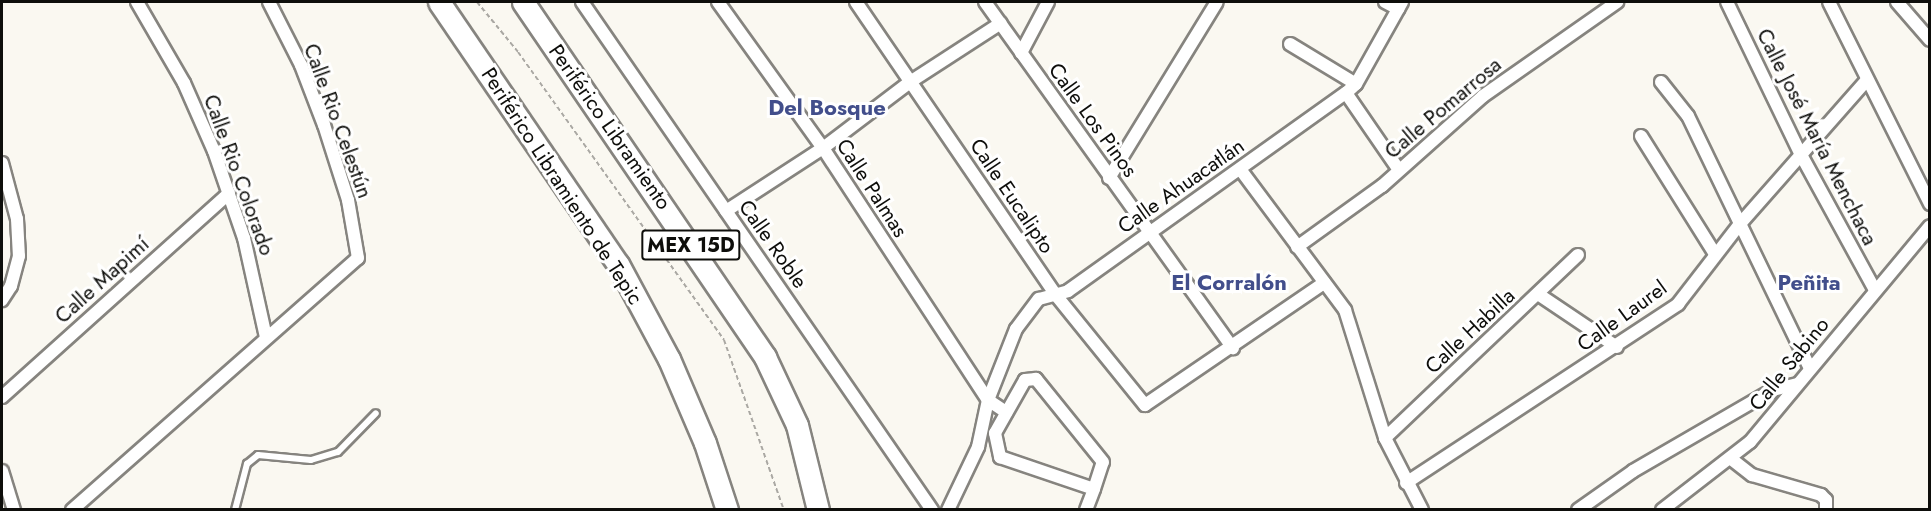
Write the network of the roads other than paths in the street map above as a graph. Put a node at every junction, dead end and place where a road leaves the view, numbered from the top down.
1 (136, 2) edge
2 (269, 2) edge
3 (439, 2) edge
4 (523, 2) edge
5 (582, 2) edge
6 (718, 2) edge
7 (856, 2) edge
8 (985, 2) edge
9 (1048, 2) edge
10 (1217, 2) edge
11 (1385, 2) edge
12 (1617, 2) edge
13 (1726, 2) edge
14 (1829, 2) edge
15 (1897, 2) edge
16 (1400, 5) edge
17 (1001, 22) junction
18 (1929, 40) edge
19 (1290, 44) dead end
20 (1021, 53) junction
21 (1868, 80) junction
22 (910, 82) junction
23 (1661, 82) dead end
24 (1356, 84) junction
25 (1346, 93) junction
26 (1641, 135) dead end
27 (823, 148) junction
28 (1800, 153) junction
29 (2, 162) edge
30 (1240, 170) junction
31 (1399, 170) junction
32 (1109, 178) junction
33 (229, 193) junction
34 (1929, 204) edge
35 (726, 211) junction
36 (1739, 225) junction
37 (1929, 226) edge
38 (1150, 232) junction
39 (1297, 247) junction
40 (1715, 254) junction
41 (1578, 255) dead end
42 (1324, 283) junction
43 (1875, 290) junction
44 (1055, 294) junction
45 (1538, 294) junction
46 (2, 300) edge
47 (266, 337) junction
48 (1617, 347) junction
49 (1233, 348) junction
50 (1810, 368) junction
51 (1797, 384) junction
52 (2, 397) edge
53 (988, 400) junction
54 (1006, 412) junction
55 (376, 413) dead end
56 (1385, 438) junction
57 (1730, 458) junction
58 (2, 471) edge
59 (1406, 483) junction
60 (1094, 489) junction
61 (14, 510) edge
62 (72, 510) edge
63 (235, 510) edge
64 (727, 510) edge
65 (818, 510) edge
66 (932, 510) edge
67 (948, 510) edge
68 (1086, 510) edge
69 (1422, 510) edge
70 (1578, 510) edge
71 (1662, 510) edge
72 (1826, 510) edge

1 - 33 street, Calle Rio Colorado
2 - 47 street, Calle Rio Celestún
3 - 64 highway, Periférico Libramiento de Tepic / MEX 15D
4 - 65 highway, Periférico Libramiento / MEX 15D
5 - 35 street, Calle Roble
6 - 27 street, Calle Palmas
7 - 22 street, Calle Eucalipto
8 - 17 street, Calle Los Pinos
9 - 20 street
10 - 32 street
11 - 16 street
12 - 31 street, Calle Pomarrosa
13 - 28 street, Calle José María Menchaca
14 - 21 street
15 - 18 street
16 - 24 street, Calle Ahuacatlán
17 - 20 street, Calle Los Pinos
17 - 22 street
19 - 24 street
20 - 32 street, Calle Los Pinos
21 - 28 street, Calle Laurel
21 - 34 street
22 - 27 street
22 - 44 street, Calle Eucalipto
23 - 36 street
24 - 25 street, Calle Ahuacatlán
25 - 30 street, Calle Ahuacatlán
25 - 31 street
26 - 40 street
27 - 35 street
27 - 53 street, Calle Palmas
28 - 36 street, Calle Laurel
28 - 43 street, Calle José María Menchaca
29 - 46 street
30 - 38 street, Calle Ahuacatlán
30 - 39 street
31 - 39 street, Calle Pomarrosa
32 - 38 street, Calle Los Pinos
33 - 47 street, Calle Rio Colorado
33 - 52 street, Calle Mapimí
35 - 66 street, Calle Roble
36 - 40 street, Calle Laurel
36 - 50 street
37 - 43 street, Calle Sabino
38 - 44 street, Calle Ahuacatlán
38 - 49 street, Calle Los Pinos
39 - 42 street
40 - 48 street, Calle Laurel
41 - 45 street
42 - 49 street
42 - 56 street
43 - 50 street, Calle Sabino
44 - 49 street, Calle Eucalipto
44 - 53 street, Calle Ahuacatlán
45 - 48 street, Calle Habilla
45 - 56 street, Calle Habilla
47 - 62 street
48 - 59 street, Calle Laurel
50 - 51 street, Calle Sabino
51 - 57 street, Calle Sabino
51 - 70 street
53 - 54 street
53 - 67 street, Calle Ahuacatlán
54 - 60 street
54 - 60 street
55 - 63 lane
56 - 59 street
57 - 71 street, Calle Sabino
57 - 72 street
58 - 61 street
59 - 69 street
60 - 68 street

